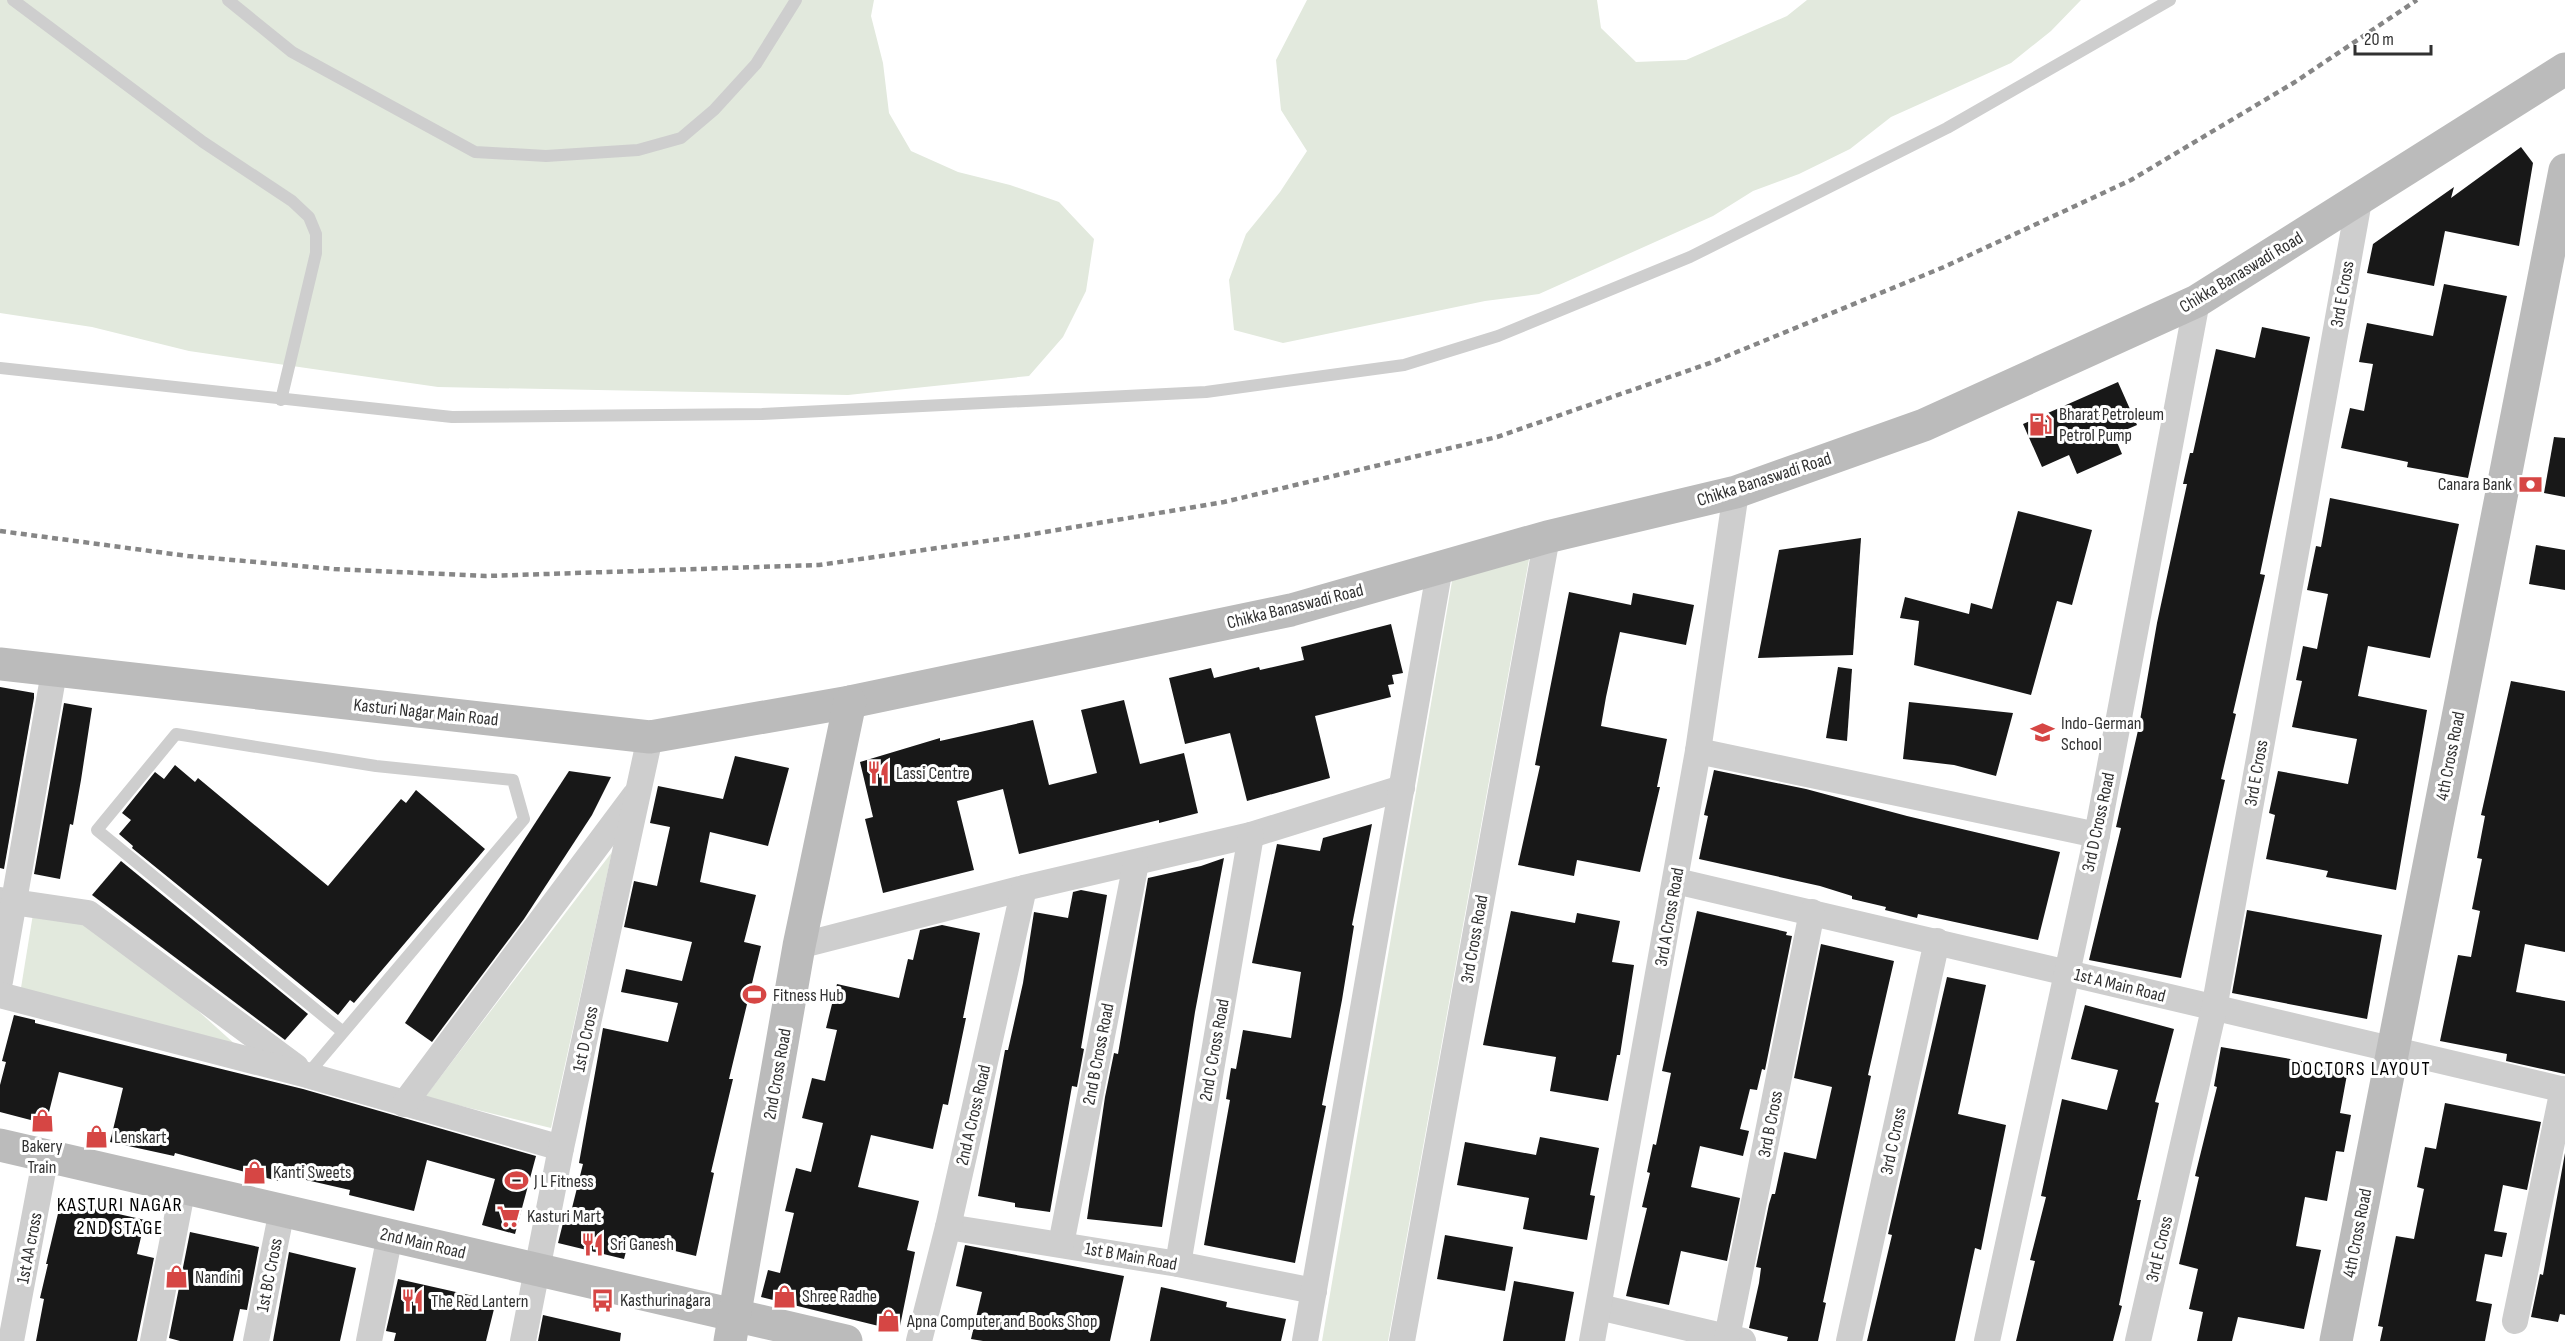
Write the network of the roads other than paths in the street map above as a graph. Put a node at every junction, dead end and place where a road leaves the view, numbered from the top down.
1 (14, 0) edge
2 (228, 0) edge
3 (796, 0) edge
4 (2170, 0) edge
5 (2565, 69) edge
6 (2565, 170) edge
7 (2358, 201) junction
8 (2197, 302) junction
9 (0, 368) edge
10 (281, 400) junction
11 (1736, 492) junction
12 (1547, 537) junction
13 (1440, 567) junction
14 (0, 664) edge
15 (54, 672) junction
16 (850, 702) junction
17 (650, 737) junction
18 (1698, 751) junction
19 (640, 788) junction
20 (1402, 788) junction
21 (1251, 835) junction
22 (2097, 835) junction
23 (1136, 863) junction
24 (1676, 881) junction
25 (1024, 888) junction
26 (7, 901) edge
27 (1812, 912) junction
28 (1937, 941) junction
29 (799, 946) junction
30 (2066, 972) junction
31 (0, 981) edge
32 (0, 995) edge
33 (2214, 1009) junction
34 (343, 1032) junction
35 (2393, 1050) junction
36 (307, 1075) junction
37 (2564, 1089) edge
38 (404, 1104) junction
39 (0, 1145) edge
40 (561, 1148) junction
41 (46, 1155) junction
42 (183, 1187) junction
43 (282, 1210) junction
44 (948, 1227) junction
45 (390, 1235) junction
46 (1061, 1244) junction
47 (1178, 1264) junction
48 (538, 1269) junction
49 (1314, 1291) junction
50 (1599, 1307) junction
51 (2515, 1322) dead end
52 (733, 1328) edge
53 (1736, 1339) edge
54 (11, 1341) edge
55 (153, 1341) edge
56 (256, 1341) edge
57 (369, 1341) edge
58 (523, 1341) edge
59 (846, 1341) edge
60 (919, 1341) edge
61 (1305, 1341) edge
62 (1402, 1341) edge
63 (1592, 1341) edge
64 (1849, 1341) edge
65 (1986, 1341) edge
66 (2138, 1341) edge
67 (2336, 1341) edge

1 - 10 lane
2 - 3 lane
4 - 10 lane
5 - 7 main road, Chikka Banaswadi Road
6 - 35 main road, 4th Cross Road
7 - 8 main road, Chikka Banaswadi Road
7 - 33 street, 3rd E Cross
8 - 11 main road, Chikka Banaswadi Road
8 - 22 street, 3rd D Cross Road
9 - 10 lane
11 - 12 main road, Chikka Banaswadi Road
11 - 18 street, 3rd A Cross Road
12 - 13 main road, Chikka Banaswadi Road
12 - 62 street, 3rd Cross Road
13 - 16 main road, Chikka Banaswadi Road
13 - 20 street
14 - 15 main road, Kasturi Nagar Main Road
15 - 17 main road, Kasturi Nagar Main Road
15 - 26 street
16 - 17 main road, Kasturi Nagar Main Road
16 - 29 main road, 2nd Cross Road
17 - 19 street, 1st D Cross
18 - 22 street
18 - 24 street, 3rd A Cross Road
19 - 38 street
19 - 40 street, 1st D Cross
20 - 21 street
20 - 49 street
21 - 23 street
21 - 47 street, 2nd C Cross Road
22 - 30 street, 3rd D Cross Road
23 - 25 street
23 - 46 street, 2nd B Cross Road
24 - 27 street, 1st A Main Road
24 - 50 street, 3rd A Cross Road
25 - 29 street
25 - 44 street, 2nd A Cross Road
26 - 31 street
26 - 36 street
27 - 28 street, 1st A Main Road
27 - 53 street, 3rd B Cross
28 - 30 street, 1st A Main Road
28 - 64 street, 3rd C Cross
29 - 52 main road, 2nd Cross Road
30 - 33 street, 1st A Main Road
30 - 65 street, 3rd D Cross Road
32 - 36 street
33 - 35 street, 1st A Main Road
33 - 66 street, 3rd E Cross
34 - 34 lane
34 - 36 lane
35 - 37 street, 1st A Main Road
35 - 67 main road, 4th Cross Road
36 - 38 street
37 - 51 street
38 - 40 street
39 - 41 main road, 2nd Main Road
40 - 48 street, 1st D Cross
41 - 42 main road, 2nd Main Road
41 - 54 street, 1st AA cross
42 - 43 main road, 2nd Main Road
42 - 55 street
43 - 45 main road, 2nd Main Road
43 - 56 street, 1st BC Cross
44 - 46 street, 1st B Main Road
44 - 60 street, 2nd A Cross Road
45 - 48 main road, 2nd Main Road
45 - 57 street
46 - 47 street, 1st B Main Road
47 - 49 street, 1st B Main Road
48 - 52 main road, 2nd Main Road
48 - 58 street, 1st D Cross
49 - 61 street
50 - 53 street
50 - 63 street, 3rd A Cross Road
52 - 59 main road, 2nd Main Road

